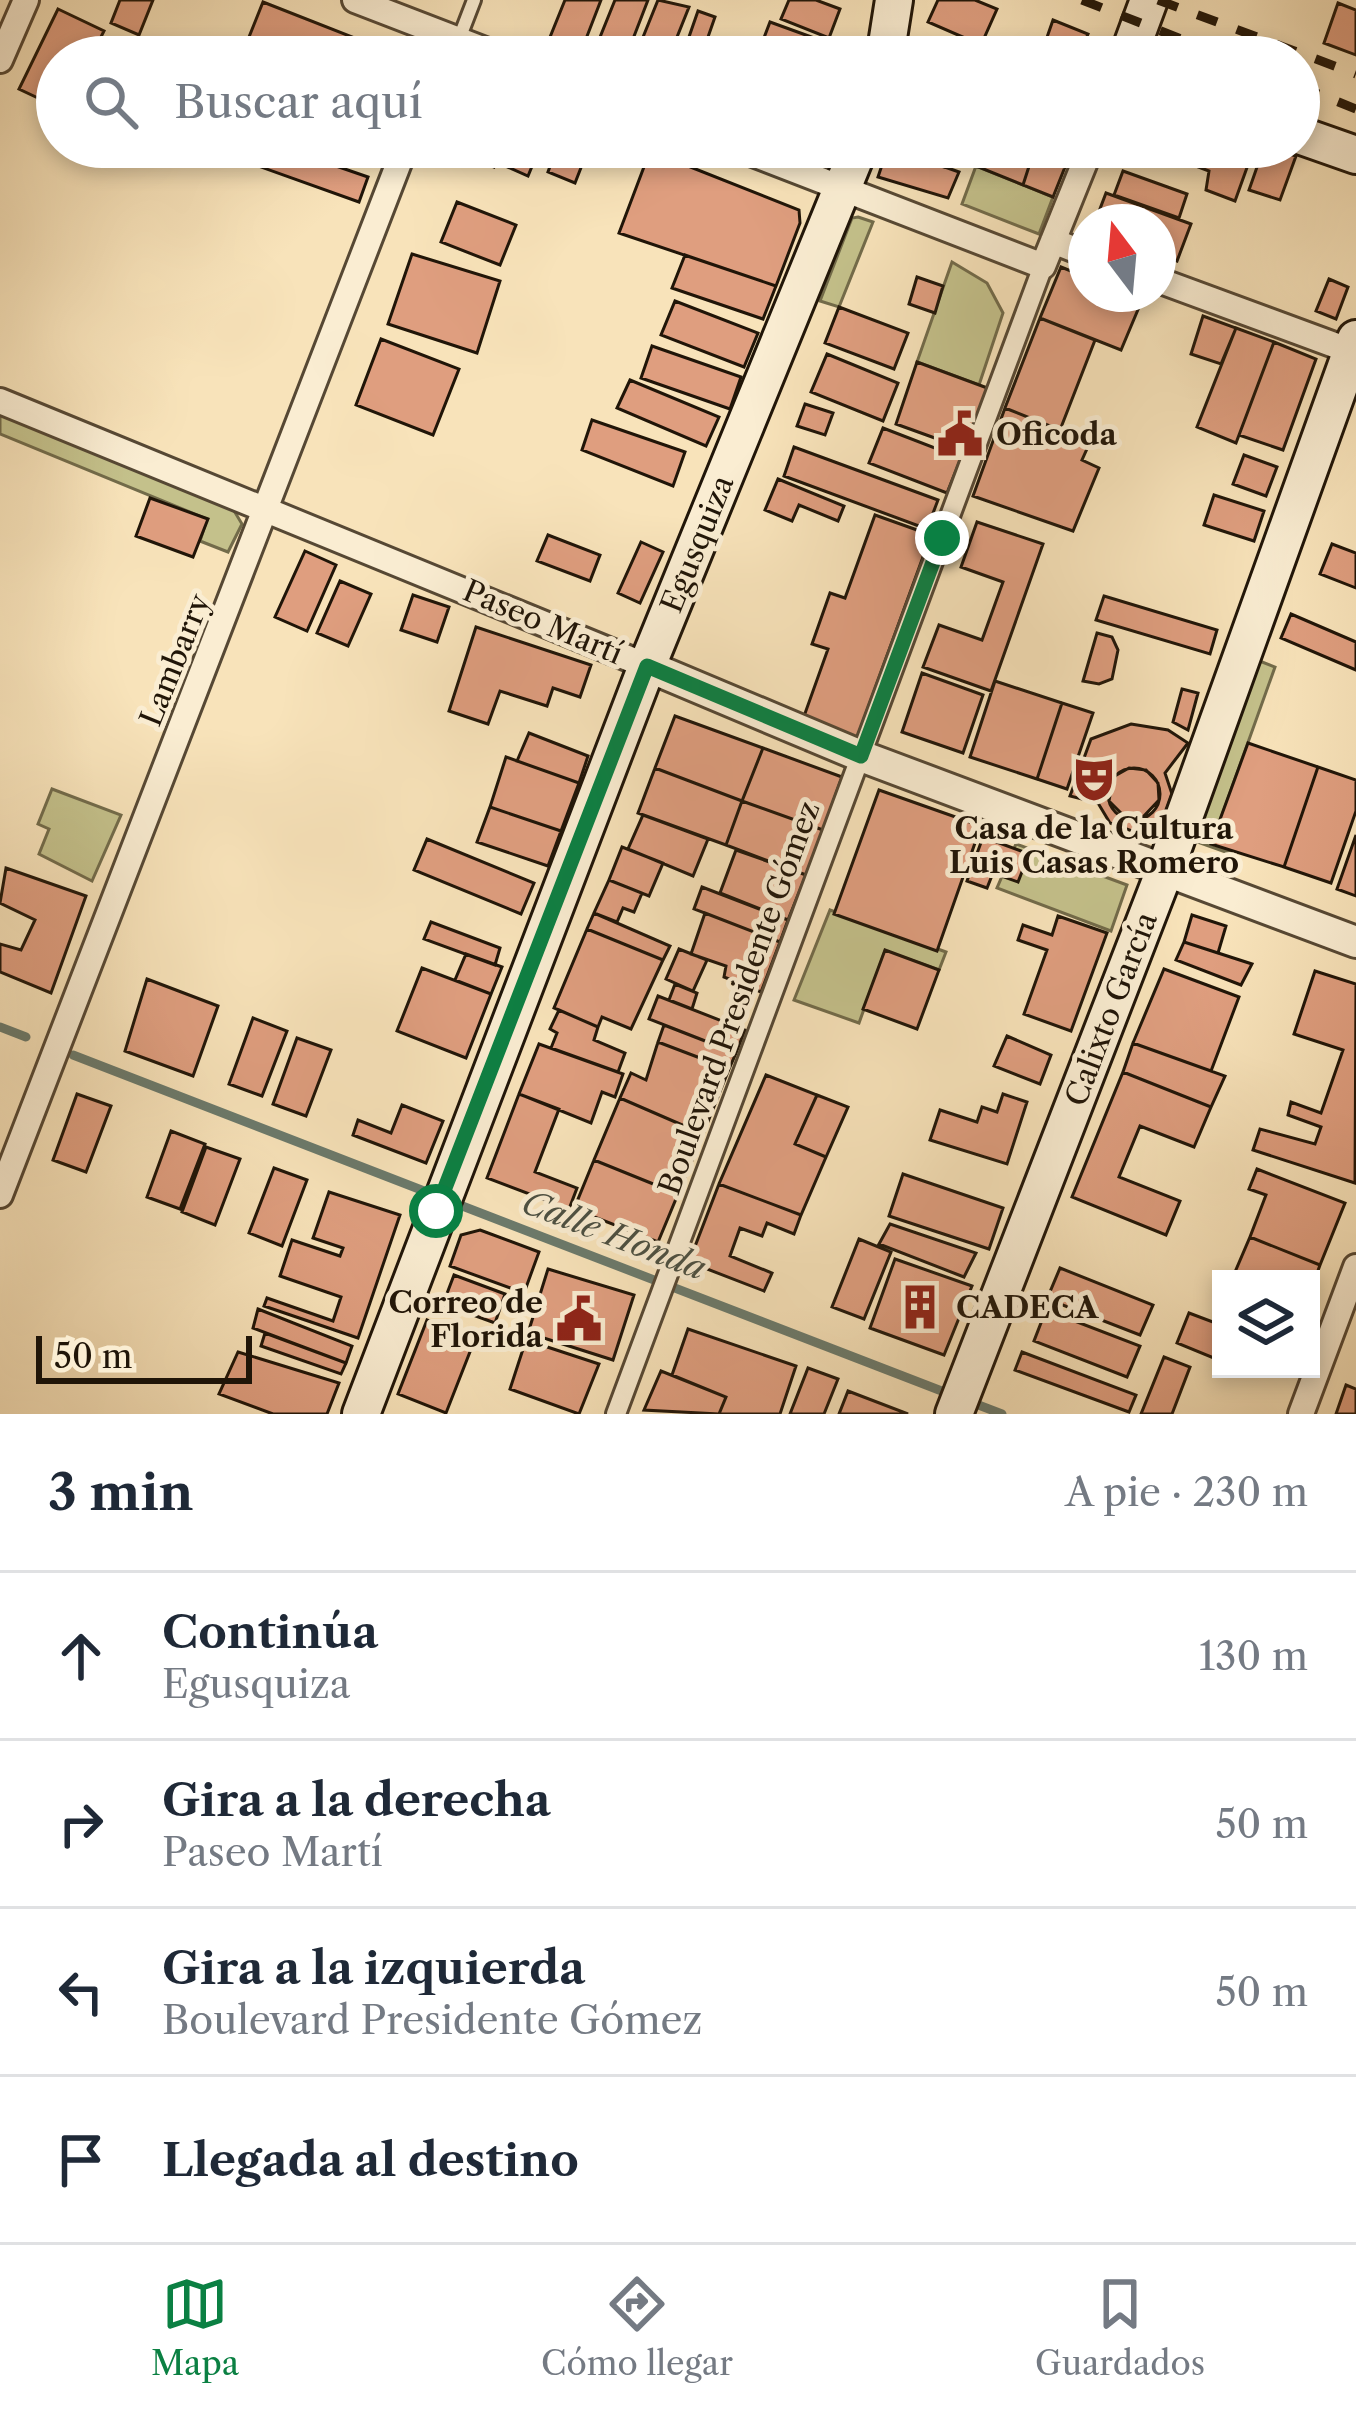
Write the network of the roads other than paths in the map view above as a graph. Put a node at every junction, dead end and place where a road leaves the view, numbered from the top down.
1 (26, 0) edge
2 (356, 0) edge
3 (474, 0) edge
4 (894, 0) edge
5 (1149, 0) edge
6 (431, 36) edge
7 (453, 36) edge
8 (888, 36) edge
9 (1136, 36) edge
10 (0, 60) edge
11 (1320, 142) edge
12 (1356, 155) edge
13 (397, 168) edge
14 (790, 168) edge
15 (852, 168) edge
16 (1083, 168) edge
17 (844, 189) junction
18 (1053, 242) junction
19 (1068, 247) edge
20 (1043, 266) junction
21 (1176, 286) edge
22 (1354, 348) edge
23 (0, 400) edge
24 (269, 508) junction
25 (647, 666) junction
26 (861, 756) junction
27 (1166, 870) junction
28 (1356, 942) edge
29 (0, 1195) edge
30 (1356, 1267) edge
31 (959, 1400) edge
32 (361, 1414) edge
33 (616, 1414) edge
34 (1300, 1414) edge

1 - 10 street
2 - 6 street
3 - 7 lane
4 - 8 main road
5 - 9 main road
11 - 12 main road
13 - 24 street, Lambarry
14 - 17 street
15 - 17 main road, Egusquiza
16 - 18 street
17 - 20 street
17 - 25 main road, Egusquiza
18 - 19 street
18 - 20 street
20 - 26 street, Boulevard Presidente Gómez
21 - 22 street
22 - 27 main road, Calixto García
23 - 24 street, Paseo Martí
24 - 25 street, Paseo Martí
24 - 29 street, Lambarry
25 - 26 street, Paseo Martí
25 - 32 main road, Egusquiza
26 - 27 street, Paseo Martí
26 - 33 street, Boulevard Presidente Gómez
27 - 28 street, Paseo Martí
27 - 31 main road, Calixto García
30 - 34 street

